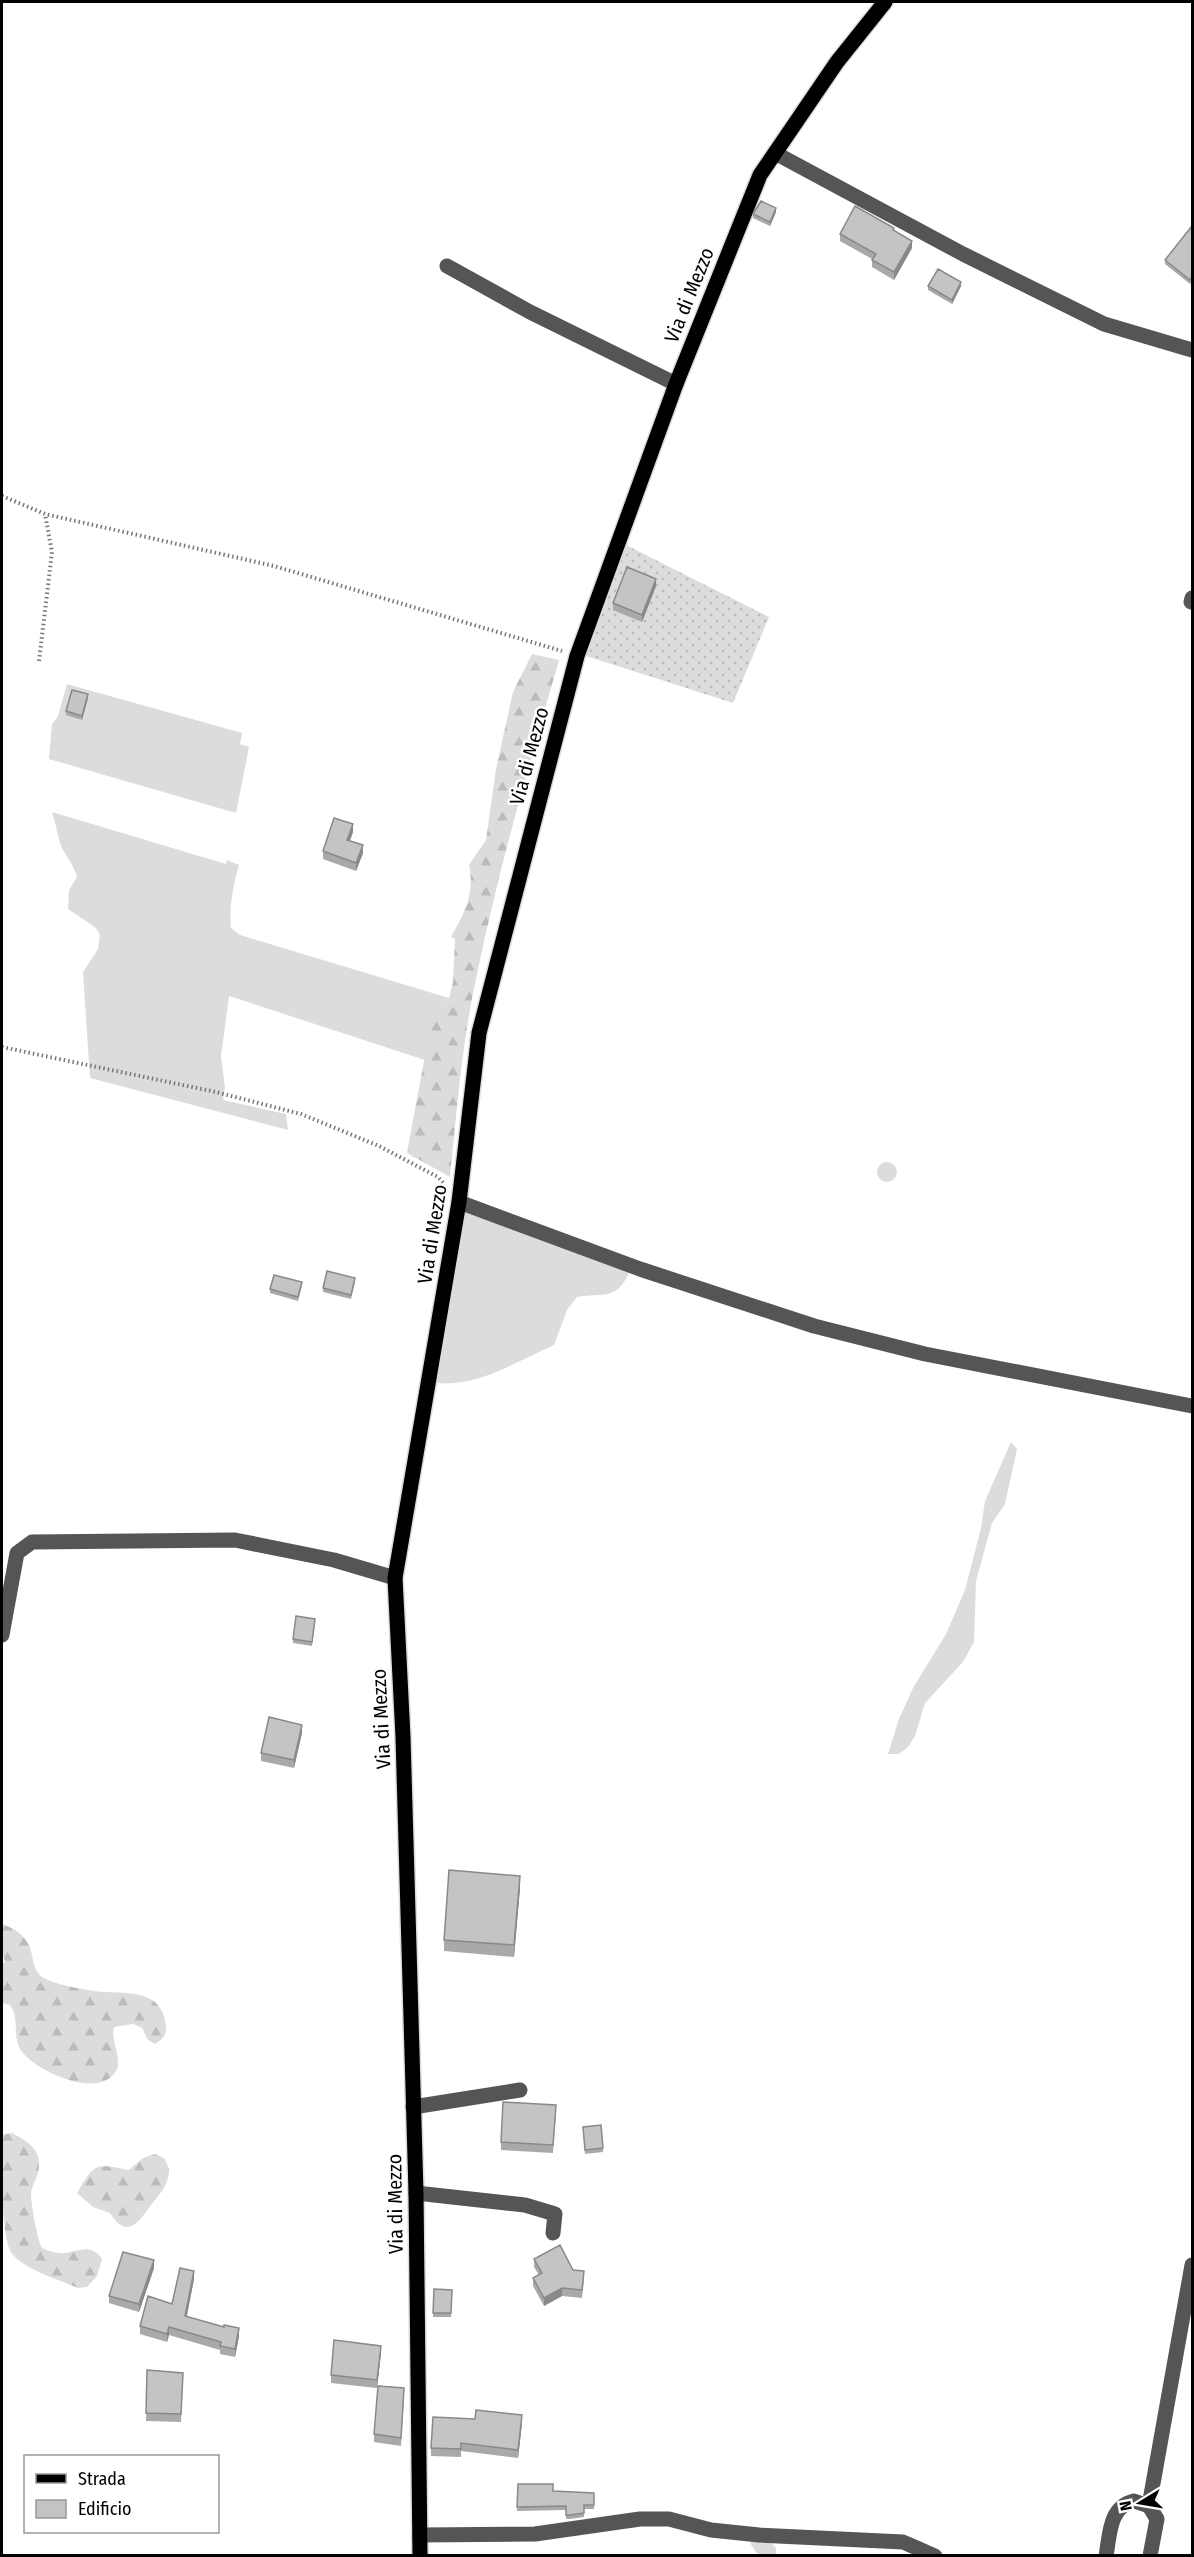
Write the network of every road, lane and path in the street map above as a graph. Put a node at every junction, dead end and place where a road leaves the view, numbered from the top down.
1 (885, 2) edge
2 (775, 153) junction
3 (447, 266) dead end
4 (1192, 350) edge
5 (676, 384) junction
6 (2, 496) edge
7 (45, 514) junction
8 (577, 656) junction
9 (39, 661) dead end
10 (2, 1047) edge
11 (459, 1202) junction
12 (1192, 1406) edge
13 (395, 1578) junction
14 (2, 1635) edge
15 (520, 2090) dead end
16 (413, 2107) junction
17 (416, 2193) junction
18 (553, 2233) dead end
19 (1192, 2265) edge
20 (1149, 2506) junction
21 (420, 2535) junction
22 (420, 2556) edge
23 (934, 2556) edge
24 (1106, 2556) edge
25 (1150, 2556) edge

1 - 2 main road, Via di Mezzo
2 - 4 street
2 - 5 main road, Via di Mezzo
3 - 5 street
5 - 8 main road, Via di Mezzo
6 - 7 path
7 - 8 path
7 - 9 path
8 - 11 main road, Via di Mezzo
10 - 11 path
11 - 12 street
11 - 13 main road, Via di Mezzo
13 - 14 street
13 - 16 main road, Via di Mezzo
15 - 16 street
16 - 17 main road, Via di Mezzo
17 - 18 street
17 - 21 main road, Via di Mezzo
19 - 20 street
20 - 24 street
20 - 25 street
21 - 22 main road, Via di Mezzo
21 - 23 street

